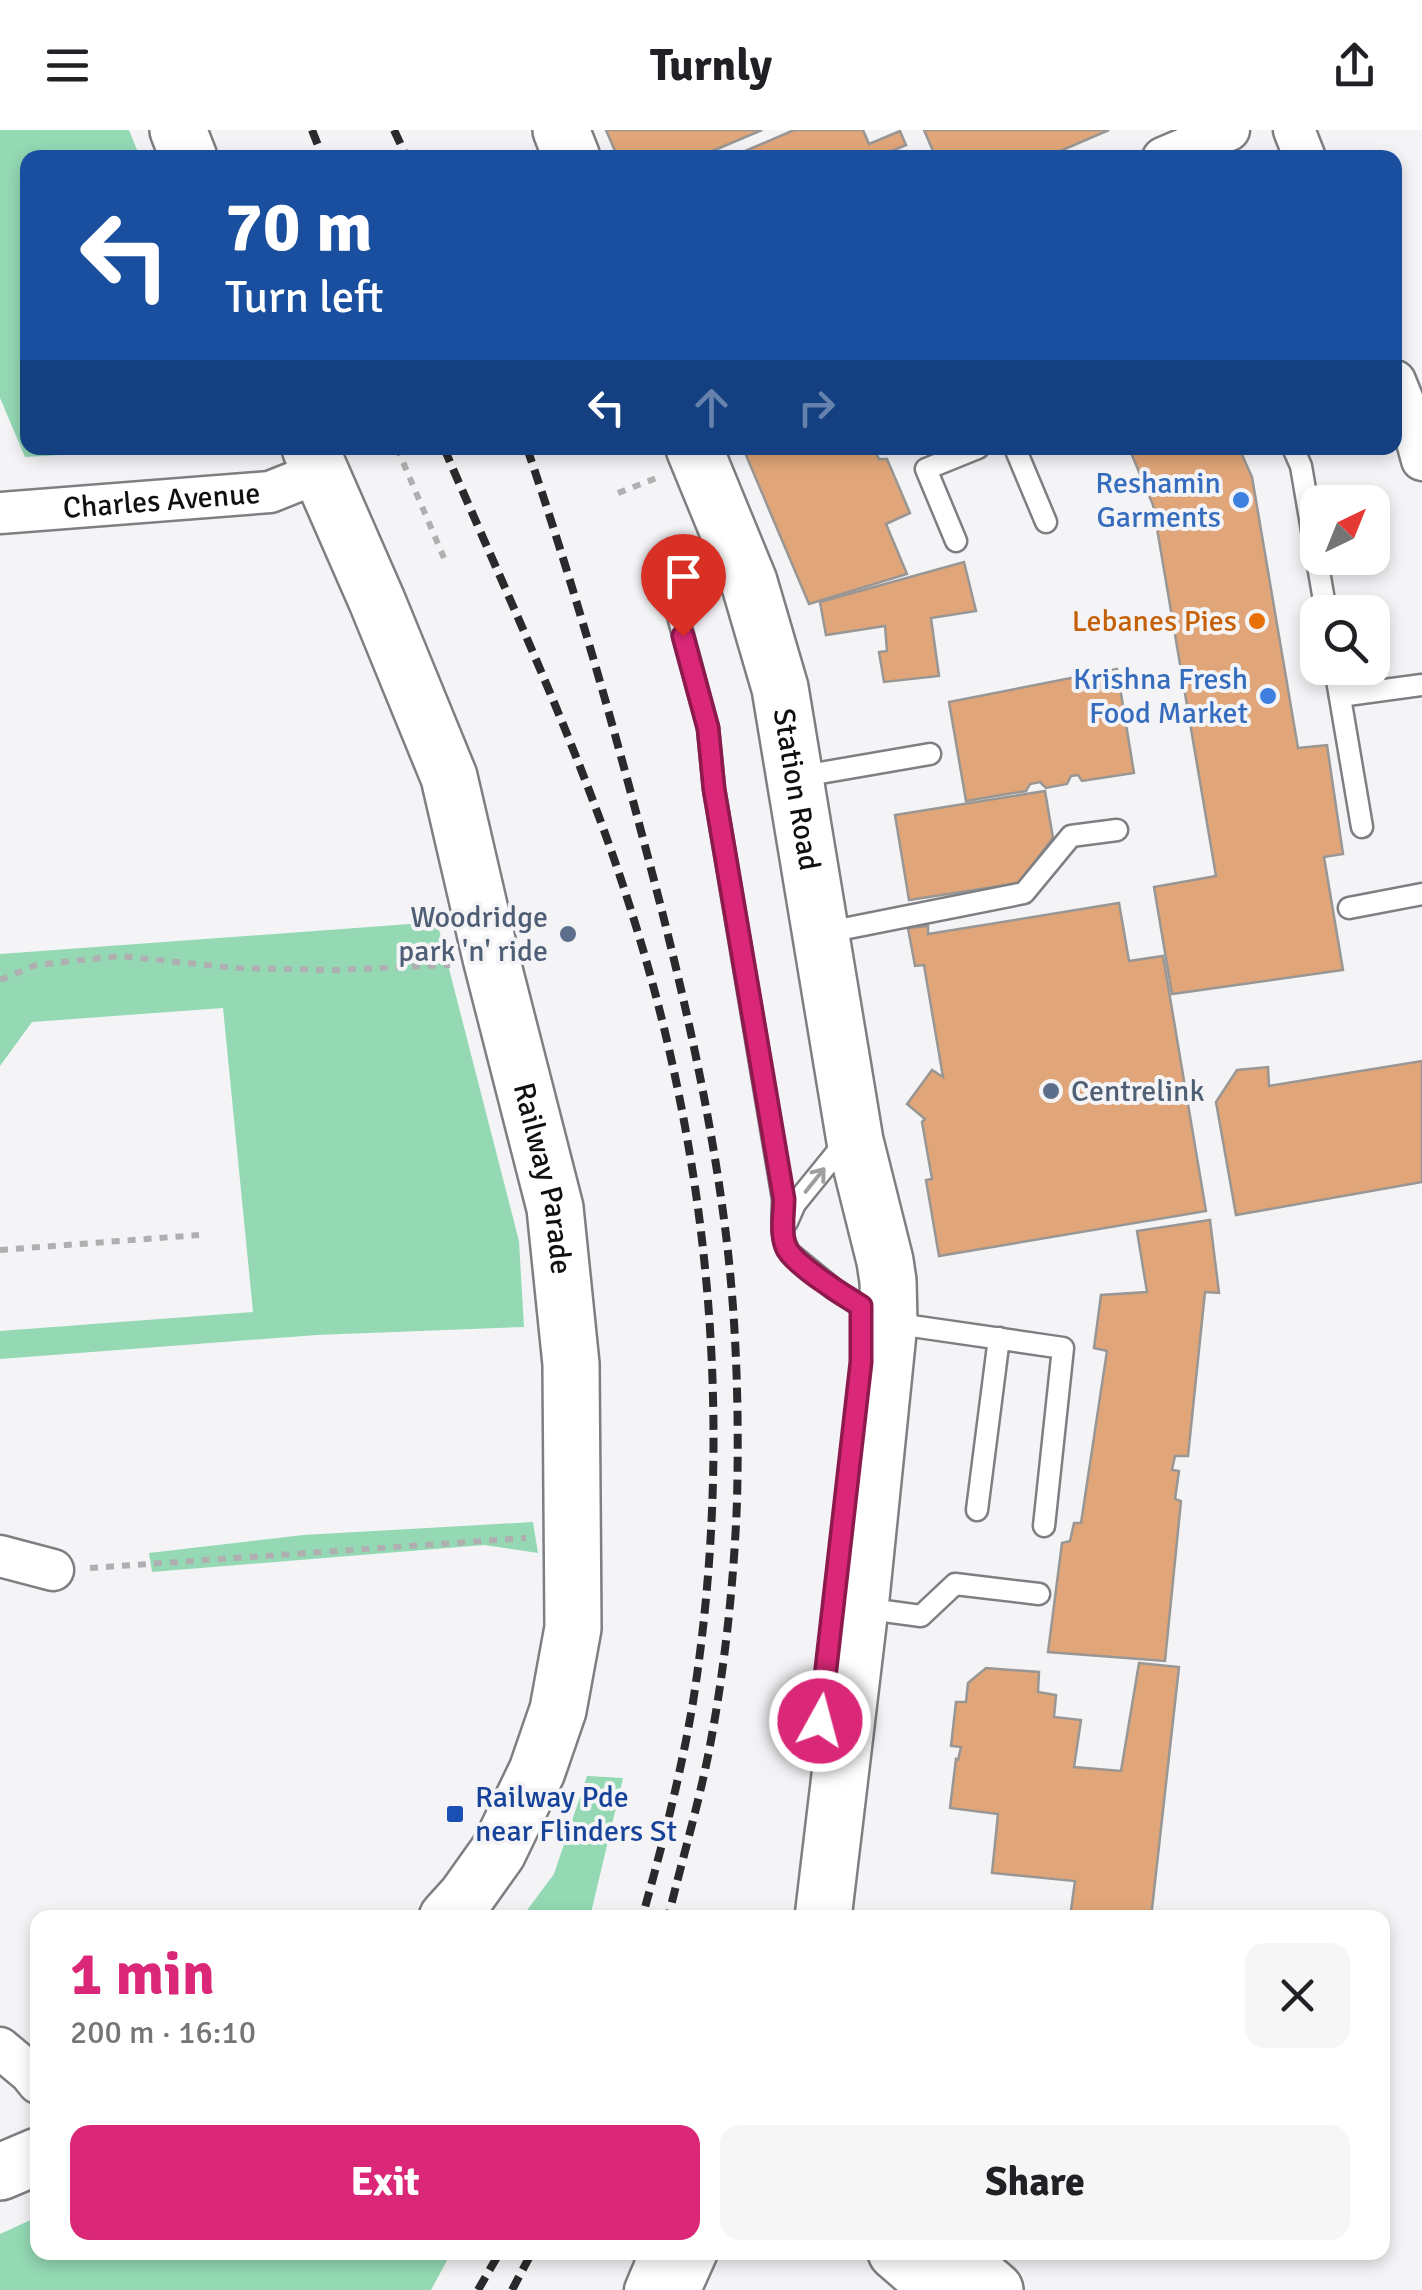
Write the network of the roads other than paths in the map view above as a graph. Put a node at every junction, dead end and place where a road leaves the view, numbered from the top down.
1 (1229, 130) edge
2 (1182, 150) edge
3 (1402, 398) edge
4 (697, 455) edge
5 (961, 455) edge
6 (1018, 455) edge
7 (1297, 455) edge
8 (315, 460) edge
9 (1422, 460) edge
10 (0, 513) edge
11 (1046, 522) dead end
12 (728, 533) junction
13 (956, 541) dead end
14 (1323, 595) edge
15 (1338, 685) edge
16 (1422, 685) edge
17 (1340, 696) junction
18 (930, 754) dead end
19 (795, 778) junction
20 (1362, 827) dead end
21 (1118, 830) dead end
22 (1422, 894) edge
23 (1349, 908) dead end
24 (821, 934) junction
25 (855, 1136) junction
26 (784, 1234) junction
27 (875, 1314) junction
28 (999, 1338) junction
29 (977, 1510) dead end
30 (1044, 1526) dead end
31 (0, 1556) edge
32 (53, 1570) road end
33 (1039, 1594) dead end
34 (844, 1630) junction
35 (811, 1908) edge
36 (454, 1910) edge
37 (0, 2048) edge
38 (30, 2073) edge
39 (30, 2159) edge
40 (0, 2172) edge
41 (658, 2260) edge
42 (693, 2260) edge
43 (905, 2260) edge
44 (960, 2260) edge
45 (646, 2290) edge
46 (680, 2290) edge
47 (940, 2290) edge
48 (995, 2290) edge

1 - 2 street
3 - 9 street
4 - 12 street, Station Road
5 - 13 lane
6 - 11 lane
7 - 14 lane
8 - 10 street, Charles Avenue
8 - 36 street, Railway Parade
12 - 19 street, Station Road
12 - 26 lane
15 - 17 lane
16 - 17 lane
17 - 20 lane
18 - 19 lane
19 - 24 street, Station Road
21 - 24 lane
22 - 23 lane
24 - 25 street, Station Road
26 -> 25 lane
25 - 27 street, Station Road
26 - 27 lane
27 - 28 lane
27 - 34 street, Station Road
28 - 29 lane
28 - 30 lane
31 - 32 street
33 - 34 lane
34 - 35 street, Station Road
37 - 38 street
39 - 40 street
41 - 45 street
42 - 46 street
43 - 47 street
44 - 48 street

